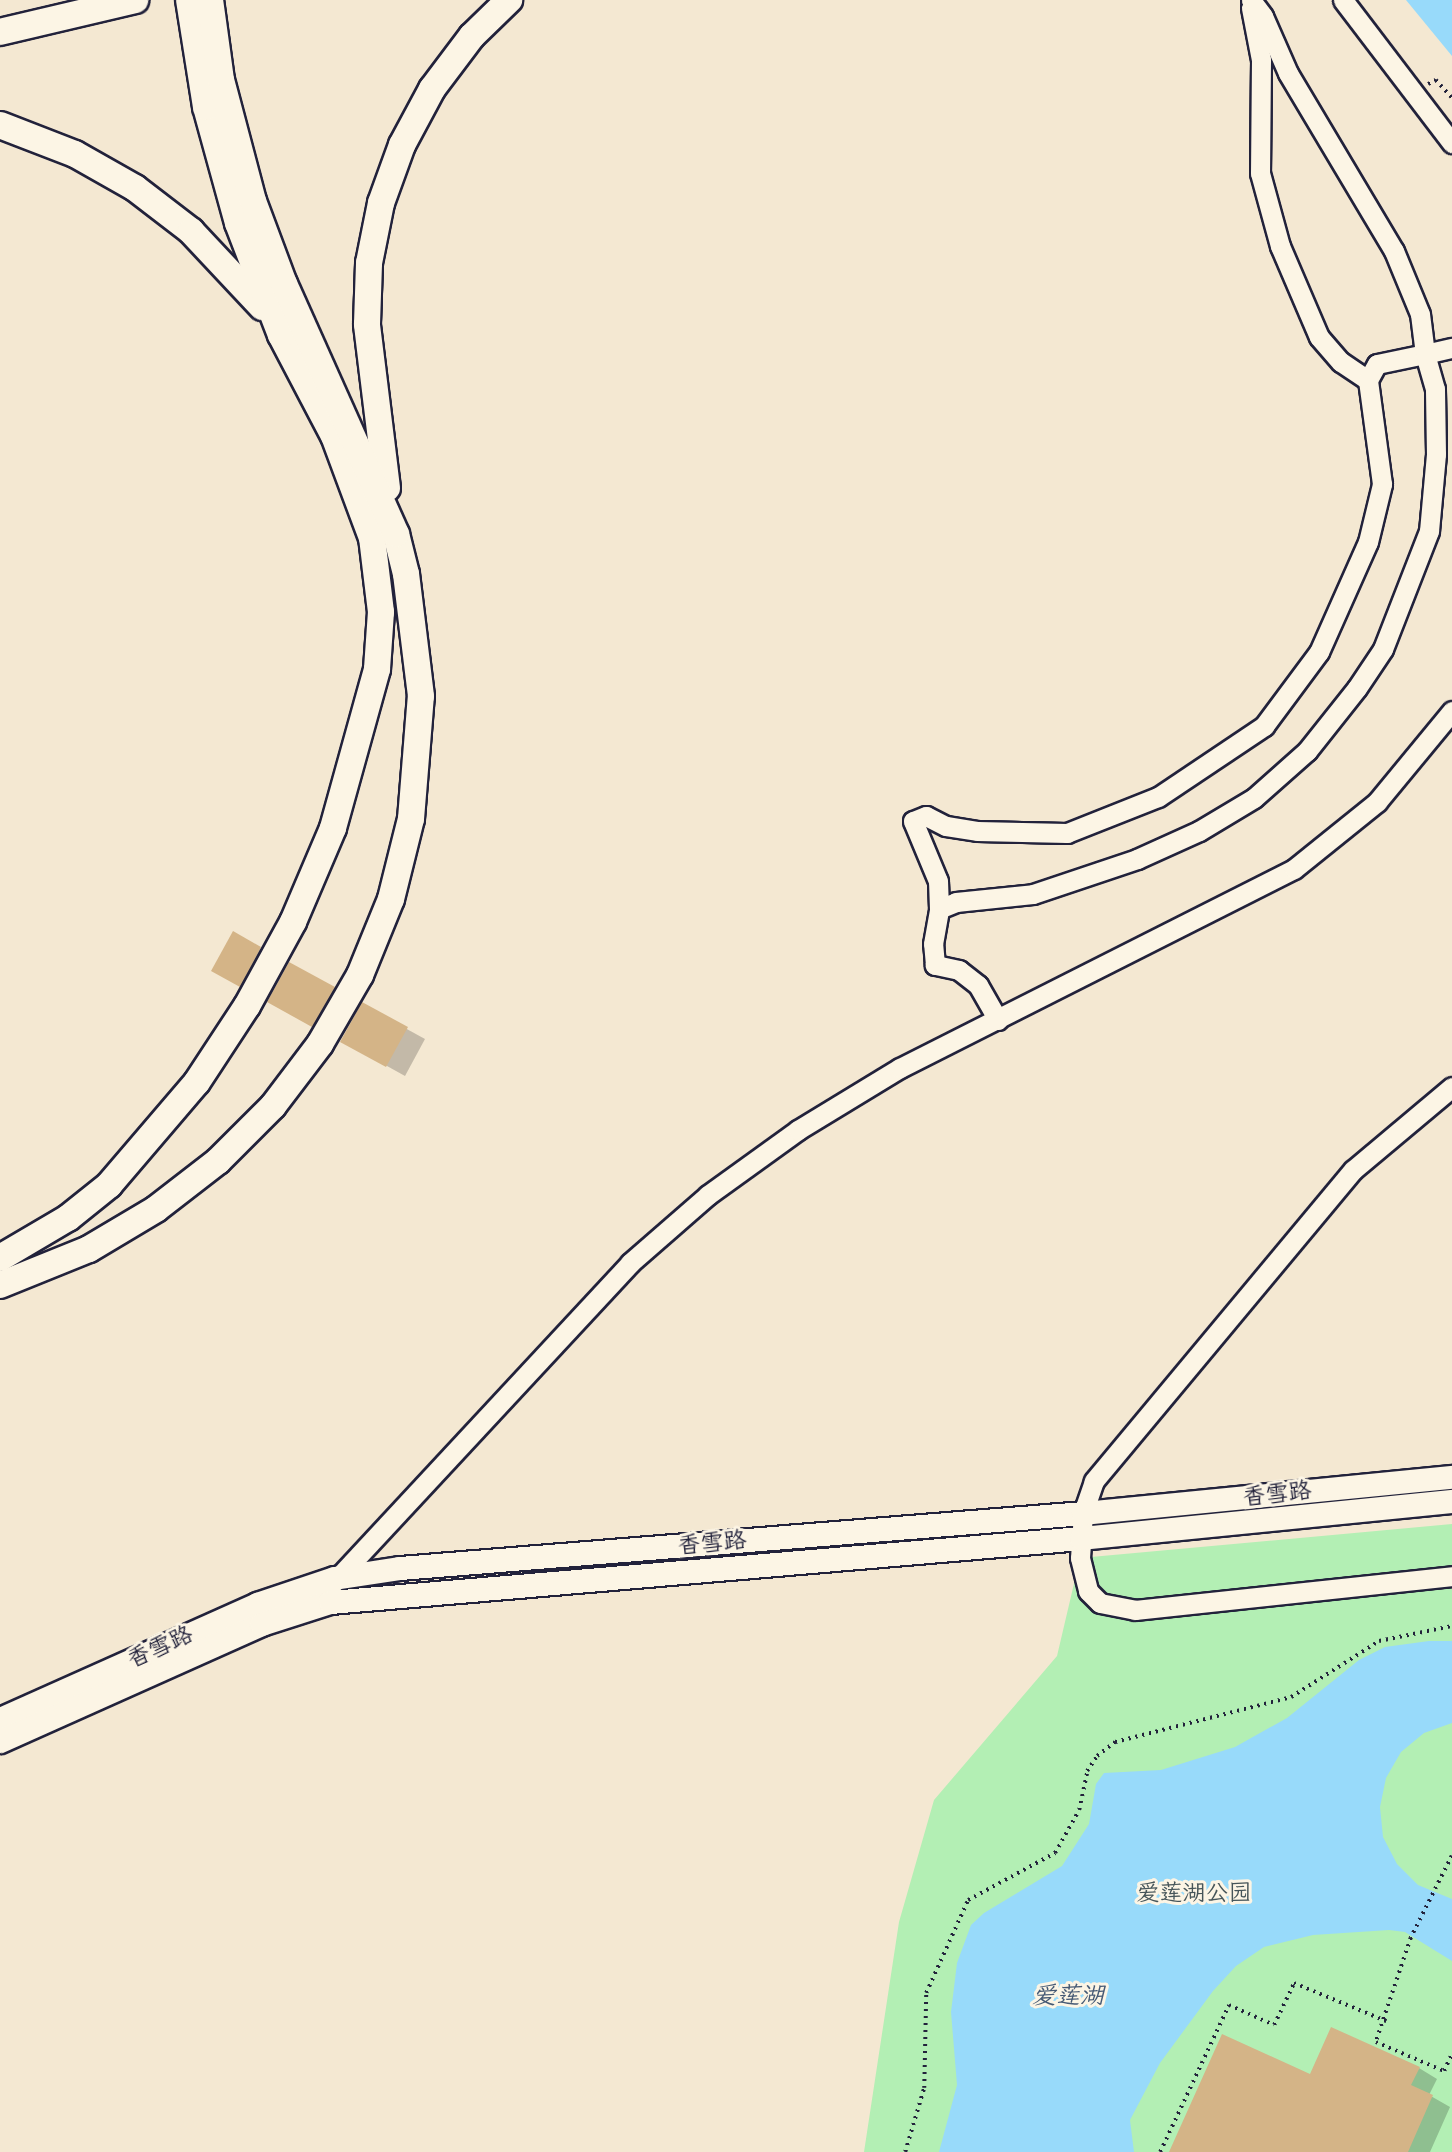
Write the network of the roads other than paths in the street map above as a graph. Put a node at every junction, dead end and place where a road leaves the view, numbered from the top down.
1 (135, 0) edge
2 (189, 0) edge
3 (210, 0) edge
4 (509, 0) edge
5 (1250, 0) edge
6 (1343, 0) edge
7 (0, 32) edge
8 (204, 44) junction
9 (0, 125) edge
10 (1452, 143) edge
11 (281, 335) junction
12 (1452, 348) edge
13 (1425, 354) junction
14 (1368, 380) junction
15 (396, 534) junction
16 (1452, 711) edge
17 (939, 909) junction
18 (998, 1020) junction
19 (1452, 1087) edge
20 (0, 1258) edge
21 (0, 1285) edge
22 (1452, 1477) edge
23 (1452, 1501) edge
24 (1083, 1513) junction
25 (1081, 1538) junction
26 (1452, 1576) edge
27 (334, 1577) junction
28 (330, 1602) junction
29 (0, 1718) edge
30 (0, 1741) edge

1 - 7 highway
2 - 8 highway
3 - 8 highway
4 - 15 highway
5 - 13 street
5 - 14 street
6 - 10 street
8 - 11 highway
8 - 15 highway
9 - 11 highway
11 - 20 highway
12 - 13 street
13 - 14 street
13 - 17 street
14 - 17 street
15 - 21 highway
16 - 18 street
17 - 18 street
18 - 27 street
19 - 24 street
22 - 24 main road, 香雪路
23 - 25 main road, 香雪路
24 - 25 street
24 - 27 main road, 香雪路
25 - 26 street
25 - 28 main road, 香雪路
27 - 28 street
27 - 29 main road, 香雪路
28 - 30 main road, 香雪路

